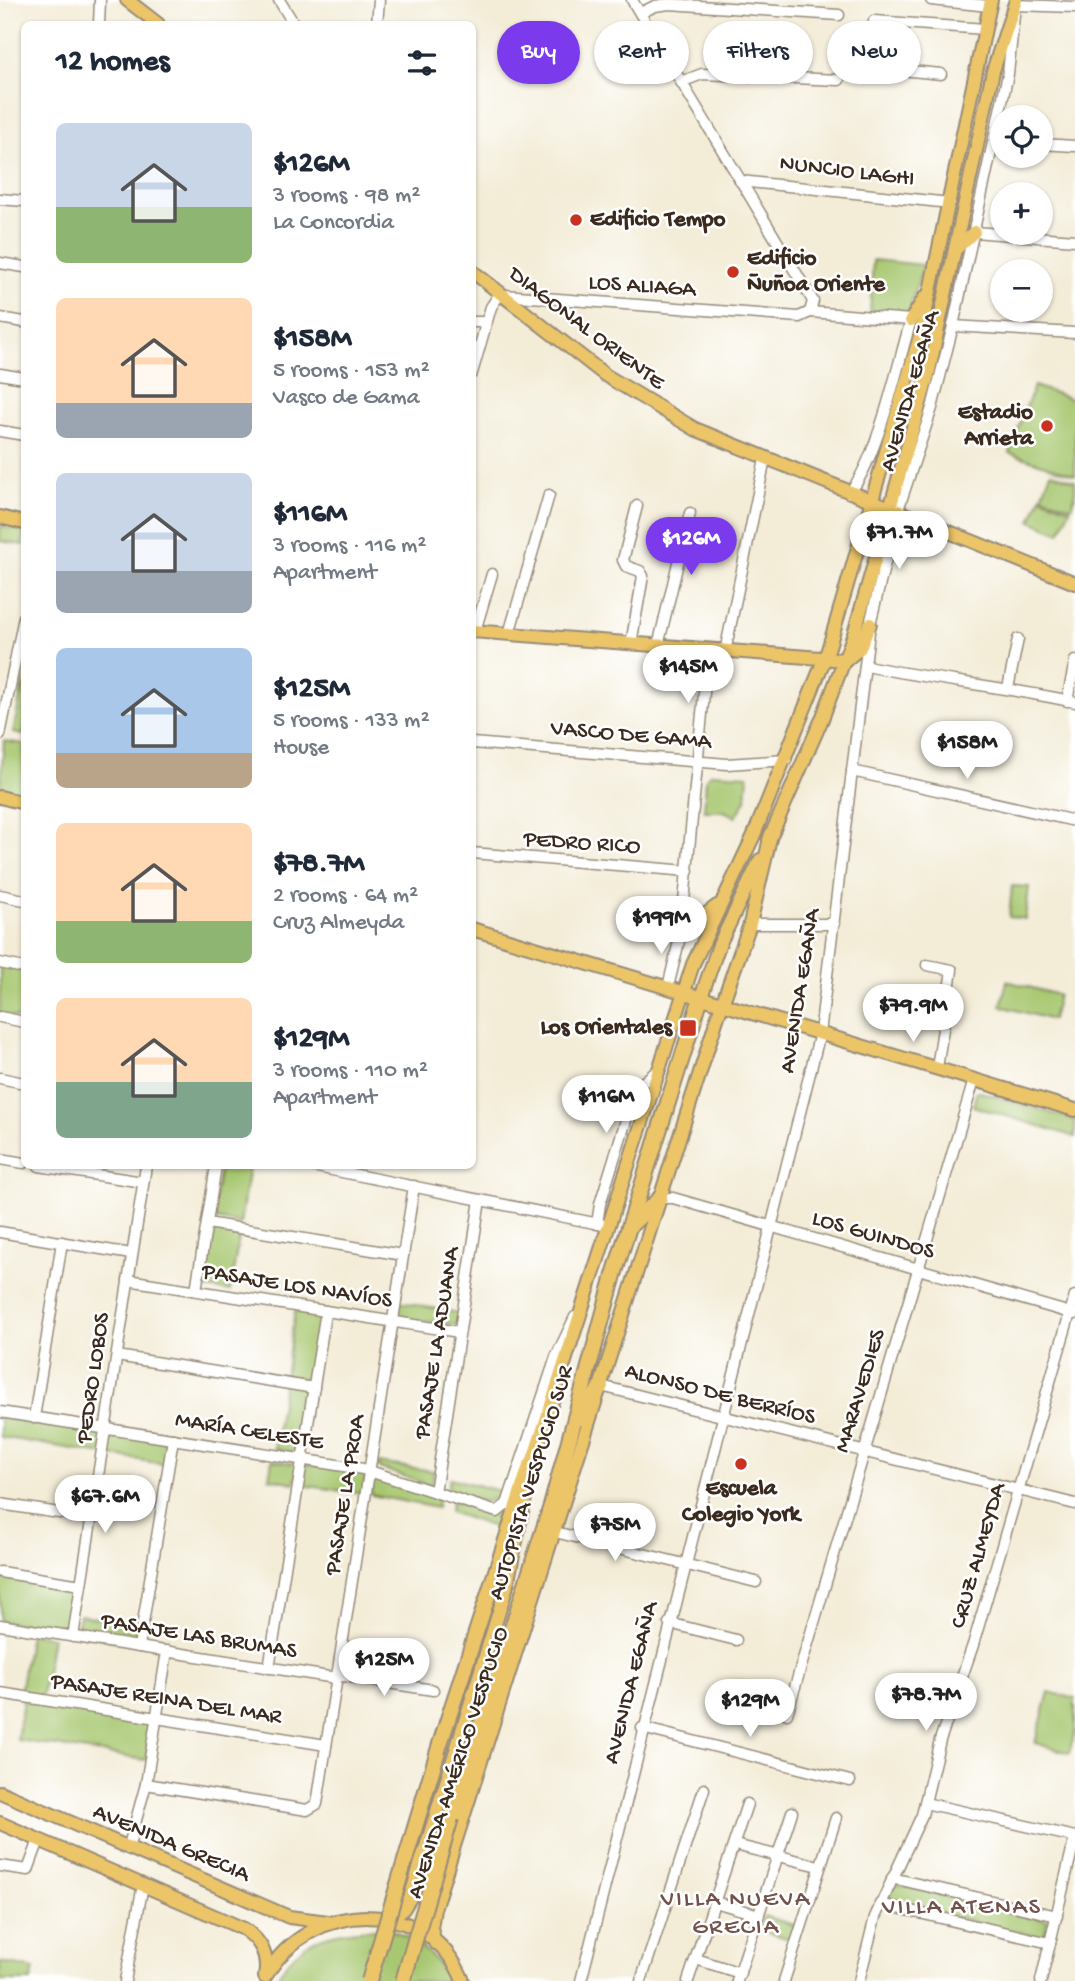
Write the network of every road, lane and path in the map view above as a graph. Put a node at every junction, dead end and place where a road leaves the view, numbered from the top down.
1 (100, 0) edge
2 (127, 0) edge
3 (279, 0) edge
4 (379, 0) edge
5 (632, 0) edge
6 (931, 0) edge
7 (1012, 2) edge
8 (990, 3) edge
9 (1075, 7) edge
10 (640, 13) junction
11 (839, 15) dead end
12 (99, 21) edge
13 (154, 21) edge
14 (292, 21) edge
15 (377, 21) edge
16 (645, 21) edge
17 (985, 29) junction
18 (941, 74) dead end
19 (689, 79) edge
20 (827, 79) edge
21 (682, 84) edge
22 (1004, 105) edge
23 (1053, 145) edge
24 (1075, 146) edge
25 (991, 168) edge
26 (740, 181) junction
27 (0, 200) edge
28 (21, 201) edge
29 (950, 203) junction
30 (974, 232) junction
31 (1075, 240) edge
32 (954, 252) junction
33 (0, 264) edge
34 (21, 267) edge
35 (476, 274) edge
36 (931, 288) junction
37 (504, 295) junction
38 (810, 312) junction
39 (0, 318) edge
40 (911, 320) junction
41 (21, 322) edge
42 (476, 322) edge
43 (486, 322) junction
44 (953, 326) junction
45 (1075, 333) edge
46 (476, 358) edge
47 (0, 374) edge
48 (21, 378) edge
49 (0, 431) edge
50 (21, 434) edge
51 (765, 460) junction
52 (849, 492) junction
53 (550, 495) dead end
54 (869, 499) junction
55 (637, 506) dead end
56 (893, 508) junction
57 (690, 513) dead end
58 (0, 517) edge
59 (21, 522) edge
60 (492, 574) dead end
61 (1075, 583) edge
62 (870, 624) junction
63 (476, 625) edge
64 (476, 631) edge
65 (21, 632) edge
66 (509, 634) junction
67 (1018, 639) dead end
68 (631, 644) junction
69 (659, 646) junction
70 (708, 650) junction
71 (725, 652) junction
72 (824, 659) junction
73 (846, 660) junction
74 (1075, 661) edge
75 (867, 666) junction
76 (1008, 688) junction
77 (1071, 701) edge
78 (0, 735) edge
79 (476, 743) edge
80 (786, 760) junction
81 (698, 761) junction
82 (852, 771) junction
83 (0, 797) edge
84 (21, 802) edge
85 (1075, 821) edge
86 (771, 834) junction
87 (476, 853) edge
88 (688, 871) junction
89 (0, 895) edge
90 (21, 899) edge
91 (723, 901) junction
92 (750, 924) junction
93 (834, 924) junction
94 (476, 930) edge
95 (681, 933) junction
96 (0, 963) edge
97 (927, 965) dead end
98 (21, 967) edge
99 (668, 987) junction
100 (684, 992) junction
101 (701, 997) junction
102 (723, 1004) junction
103 (0, 1017) edge
104 (21, 1021) edge
105 (820, 1033) junction
106 (937, 1068) junction
107 (0, 1078) edge
108 (974, 1080) junction
109 (21, 1082) edge
110 (1075, 1110) edge
111 (0, 1159) edge
112 (21, 1162) edge
113 (58, 1169) edge
114 (145, 1169) edge
115 (216, 1169) edge
116 (327, 1169) edge
117 (143, 1182) junction
118 (414, 1186) junction
119 (660, 1198) junction
120 (480, 1200) junction
121 (207, 1223) junction
122 (603, 1225) junction
123 (630, 1226) junction
124 (770, 1227) junction
125 (0, 1232) edge
126 (62, 1242) junction
127 (131, 1254) junction
128 (403, 1255) junction
129 (917, 1269) junction
130 (128, 1279) junction
131 (196, 1290) junction
132 (589, 1290) junction
133 (1075, 1296) edge
134 (326, 1311) junction
135 (1072, 1314) edge
136 (393, 1321) junction
137 (460, 1332) junction
138 (117, 1356) junction
139 (601, 1386) junction
140 (314, 1388) junction
141 (0, 1412) edge
142 (722, 1414) junction
143 (34, 1418) junction
144 (106, 1429) junction
145 (573, 1431) junction
146 (173, 1439) junction
147 (863, 1450) junction
148 (302, 1460) junction
149 (530, 1466) junction
150 (369, 1471) junction
151 (1018, 1490) junction
152 (435, 1492) junction
153 (0, 1504) edge
154 (1075, 1504) edge
155 (487, 1510) joint
156 (92, 1518) junction
157 (555, 1532) junction
158 (684, 1565) junction
159 (0, 1572) edge
160 (756, 1582) dead end
161 (81, 1585) junction
162 (669, 1623) junction
163 (0, 1625) edge
164 (73, 1637) junction
165 (736, 1640) dead end
166 (139, 1647) junction
167 (167, 1651) junction
168 (269, 1668) junction
169 (337, 1676) junction
170 (433, 1690) dead end
171 (0, 1693) edge
172 (786, 1714) dead end
173 (156, 1718) junction
174 (642, 1728) junction
175 (326, 1745) junction
176 (850, 1781) dead end
177 (146, 1784) junction
178 (704, 1789) dead end
179 (0, 1792) edge
180 (925, 1803) junction
181 (747, 1804) dead end
182 (792, 1812) dead end
183 (836, 1818) dead end
184 (0, 1822) edge
185 (1075, 1837) edge
186 (39, 1840) junction
187 (735, 1845) junction
188 (128, 1849) junction
189 (779, 1854) junction
190 (819, 1866) junction
191 (0, 1867) edge
192 (892, 1878) junction
193 (144, 1885) junction
194 (715, 1902) junction
195 (880, 1905) junction
196 (759, 1915) junction
197 (1056, 1916) junction
198 (389, 1920) junction
199 (328, 1922) junction
200 (435, 1943) junction
201 (1050, 1943) junction
202 (696, 1959) junction
203 (739, 1977) edge
204 (264, 1979) edge
205 (464, 1979) edge
206 (125, 1981) edge
207 (369, 1981) edge
208 (403, 1981) edge
209 (581, 1981) edge
210 (641, 1981) edge
211 (688, 1981) edge
212 (784, 1981) edge
213 (859, 1981) edge
214 (1041, 1981) edge

1 - 12 street
2 - 13 main road
3 - 14 street
4 - 15 street
5 - 10 street
6 - 8 street
7 - 9 street
7 - 22 street, AVENIDA EGAÑA
7 - 32 main road, AVENIDA AMÉRICO VESPUCIO
8 - 17 main road, AVENIDA AMÉRICO VESPUCIO
10 - 11 street
10 - 16 street
17 - 18 street
17 - 29 main road, AVENIDA AMÉRICO VESPUCIO
19 - 20 street
21 - 26 street
23 - 24 street
25 - 30 street, AVENIDA EGAÑA
26 - 29 street, NUNCIO LAGHI
26 - 38 street
27 - 28 street
29 - 36 main road, AVENIDA AMÉRICO VESPUCIO
30 - 31 street
30 - 32 main road
30 - 44 street, AVENIDA EGAÑA
32 - 56 main road, AVENIDA AMÉRICO VESPUCIO
33 - 34 street
35 - 37 main road, DIAGONAL ORIENTE
36 - 40 main road
36 - 54 main road, AVENIDA AMÉRICO VESPUCIO
37 - 38 street, LOS ALIAGA
37 - 43 street
37 - 51 main road, DIAGONAL ORIENTE
38 - 40 street, LOS ALIAGA
39 - 41 street
40 - 52 street
42 - 43 street
43 - 46 street
44 - 45 street
44 - 56 street, AVENIDA EGAÑA
47 - 48 street
49 - 50 street
51 - 52 main road, DIAGONAL ORIENTE
51 - 71 street
52 - 54 main road, DIAGONAL ORIENTE
53 - 66 street
54 - 56 main road, DIAGONAL ORIENTE
54 - 72 main road, AVENIDA AMÉRICO VESPUCIO
55 - 68 street
56 - 61 main road, DIAGONAL ORIENTE
56 - 62 street, AVENIDA EGAÑA
56 - 73 main road, AVENIDA AMÉRICO VESPUCIO
57 - 69 street
58 - 59 main road
60 - 63 street
62 - 73 main road
62 - 75 street, AVENIDA EGAÑA
64 - 66 main road
65 - 78 street
66 - 68 main road
67 - 76 street
68 - 69 main road
69 - 70 main road
70 - 71 main road
70 - 81 street
71 - 72 main road
72 - 73 main road
72 - 80 main road, AVENIDA AMÉRICO VESPUCIO
73 - 86 main road, AVENIDA AMÉRICO VESPUCIO
74 - 77 street
75 - 76 street
75 - 82 street, AVENIDA EGAÑA
76 - 77 street
79 - 81 street, VASCO DE GAMA
80 - 81 street, VASCO DE GAMA
80 - 91 main road, AVENIDA AMÉRICO VESPUCIO
81 - 88 street
82 - 85 street
82 - 93 street, AVENIDA EGAÑA
83 - 84 main road
86 - 92 main road, AVENIDA AMÉRICO VESPUCIO
86 - 101 main road, AVENIDA AMÉRICO VESPUCIO
87 - 88 street, PEDRO RICO
88 - 95 street
89 - 90 street
91 - 95 main road
91 - 100 main road, AVENIDA AMÉRICO VESPUCIO
92 - 93 street
92 - 102 main road, AVENIDA AMÉRICO VESPUCIO
93 - 105 street, AVENIDA EGAÑA
94 - 99 main road
95 - 99 street
96 - 98 street
97 - 106 street
99 - 100 main road
100 - 101 main road
100 - 122 main road, AVENIDA AMÉRICO VESPUCIO
101 - 102 main road
101 - 123 highway, AUTOPISTA VESPUCIO SUR
102 - 105 main road
102 - 119 main road, AVENIDA AMÉRICO VESPUCIO
103 - 104 street
105 - 106 main road
105 - 124 street, AVENIDA EGAÑA
106 - 108 main road
107 - 109 street
108 - 110 main road
108 - 129 street, MARAVEDIES
111 - 112 street
113 - 117 street
114 - 117 street, PEDRO LOBOS
115 - 121 street
116 - 118 street
117 - 127 street, PEDRO LOBOS
118 - 120 street
118 - 128 street, PASAJE LA PROA
119 - 123 highway
119 - 124 street, LOS GUINDOS
119 - 139 main road, AVENIDA AMÉRICO VESPUCIO
120 - 122 street
120 - 137 street, PASAJE LA ADUANA
121 - 128 street
121 - 131 street
122 - 132 main road, AVENIDA AMÉRICO VESPUCIO
123 - 145 highway, AUTOPISTA VESPUCIO SUR
124 - 129 street, LOS GUINDOS
124 - 142 street, AVENIDA EGAÑA
125 - 126 street
126 - 127 street
126 - 143 street
127 - 130 street, PEDRO LOBOS
128 - 136 street, PASAJE LA PROA
129 - 135 street, LOS GUINDOS
129 - 147 street, MARAVEDIES
130 - 131 street, PASAJE LOS NAVÍOS
130 - 138 street, PEDRO LOBOS
131 - 134 street, PASAJE LOS NAVÍOS
132 - 149 main road, AVENIDA AMÉRICO VESPUCIO
132 - 155 street, AVENIDA AMÉRICO VESPUCIO
133 - 135 street, CRUZ ALMEYDA
134 - 136 street, PASAJE LOS NAVÍOS
134 - 140 street
135 - 151 street, CRUZ ALMEYDA
136 - 137 street, PASAJE LOS NAVÍOS
136 - 150 street, PASAJE LA PROA
137 - 152 street, PASAJE LA ADUANA
138 - 140 street
138 - 144 street, PEDRO LOBOS
139 - 142 street, ALONSO DE BERRÍOS
139 - 145 highway
139 - 157 main road, AVENIDA AMÉRICO VESPUCIO
140 - 148 street
141 - 143 street, MARÍA CELESTE
142 - 147 street, ALONSO DE BERRÍOS
142 - 158 street, AVENIDA EGAÑA
143 - 144 street, MARÍA CELESTE
144 - 146 street, MARÍA CELESTE
144 - 156 street, PEDRO LOBOS
145 - 208 highway, AUTOPISTA VESPUCIO SUR, bridge
146 - 148 street, MARÍA CELESTE
146 - 166 street
147 - 151 street, ALONSO DE BERRÍOS
147 - 172 street, MARAVEDIES
148 - 150 street, MARÍA CELESTE
148 - 168 street
149 - 198 main road, AVENIDA AMÉRICO VESPUCIO
149 - 207 highway, AUTOPISTA VESPUCIO SUR, bridge
150 - 152 street, MARÍA CELESTE
150 - 169 street, PASAJE LA PROA
151 - 154 street, ALONSO DE BERRÍOS
151 - 180 street, CRUZ ALMEYDA
152 - 155 street, MARÍA CELESTE
153 - 156 street
156 - 161 street, PEDRO LOBOS
157 - 158 street
157 - 200 main road, AVENIDA AMÉRICO VESPUCIO
158 - 160 street
158 - 162 street, AVENIDA EGAÑA
159 - 161 street
161 - 164 street, PEDRO LOBOS
162 - 165 street
162 - 174 street, AVENIDA EGAÑA
163 - 164 street, PASAJE LAS BRUMAS
164 - 166 street, PASAJE LAS BRUMAS
166 - 167 street, PASAJE LAS BRUMAS
167 - 168 street, PASAJE LAS BRUMAS
167 - 173 street
168 - 169 street, PASAJE LAS BRUMAS
169 - 170 street, PASAJE LAS BRUMAS
169 - 175 street, PASAJE LA PROA
171 - 173 street, PASAJE REINA DEL MAR
173 - 175 street, PASAJE REINA DEL MAR
173 - 177 street
174 - 176 street
174 - 209 street, AVENIDA EGAÑA
175 - 177 street, PASAJE LA PROA
177 - 188 street
178 - 210 street
179 - 188 main road, AVENIDA GRECIA
180 - 185 street
180 - 192 street, CRUZ ALMEYDA
181 - 187 street
182 - 189 street
183 - 190 street
184 - 186 main road, AVENIDA GRECIA
185 - 197 street
186 - 191 street
186 - 193 main road, AVENIDA GRECIA
187 - 189 street
187 - 194 street
188 - 199 main road, AVENIDA GRECIA
189 - 190 street
189 - 196 street
190 - 212 street
192 - 195 street, CRUZ ALMEYDA
192 - 197 street
193 - 204 main road, AVENIDA GRECIA
193 - 206 street
194 - 196 street
194 - 202 street
195 - 201 street
195 - 213 street, CRUZ ALMEYDA
196 - 203 street
197 - 201 street
198 - 199 main road
198 - 200 main road
199 - 204 main road
200 - 205 main road
201 - 214 street
202 - 203 street
202 - 211 street

